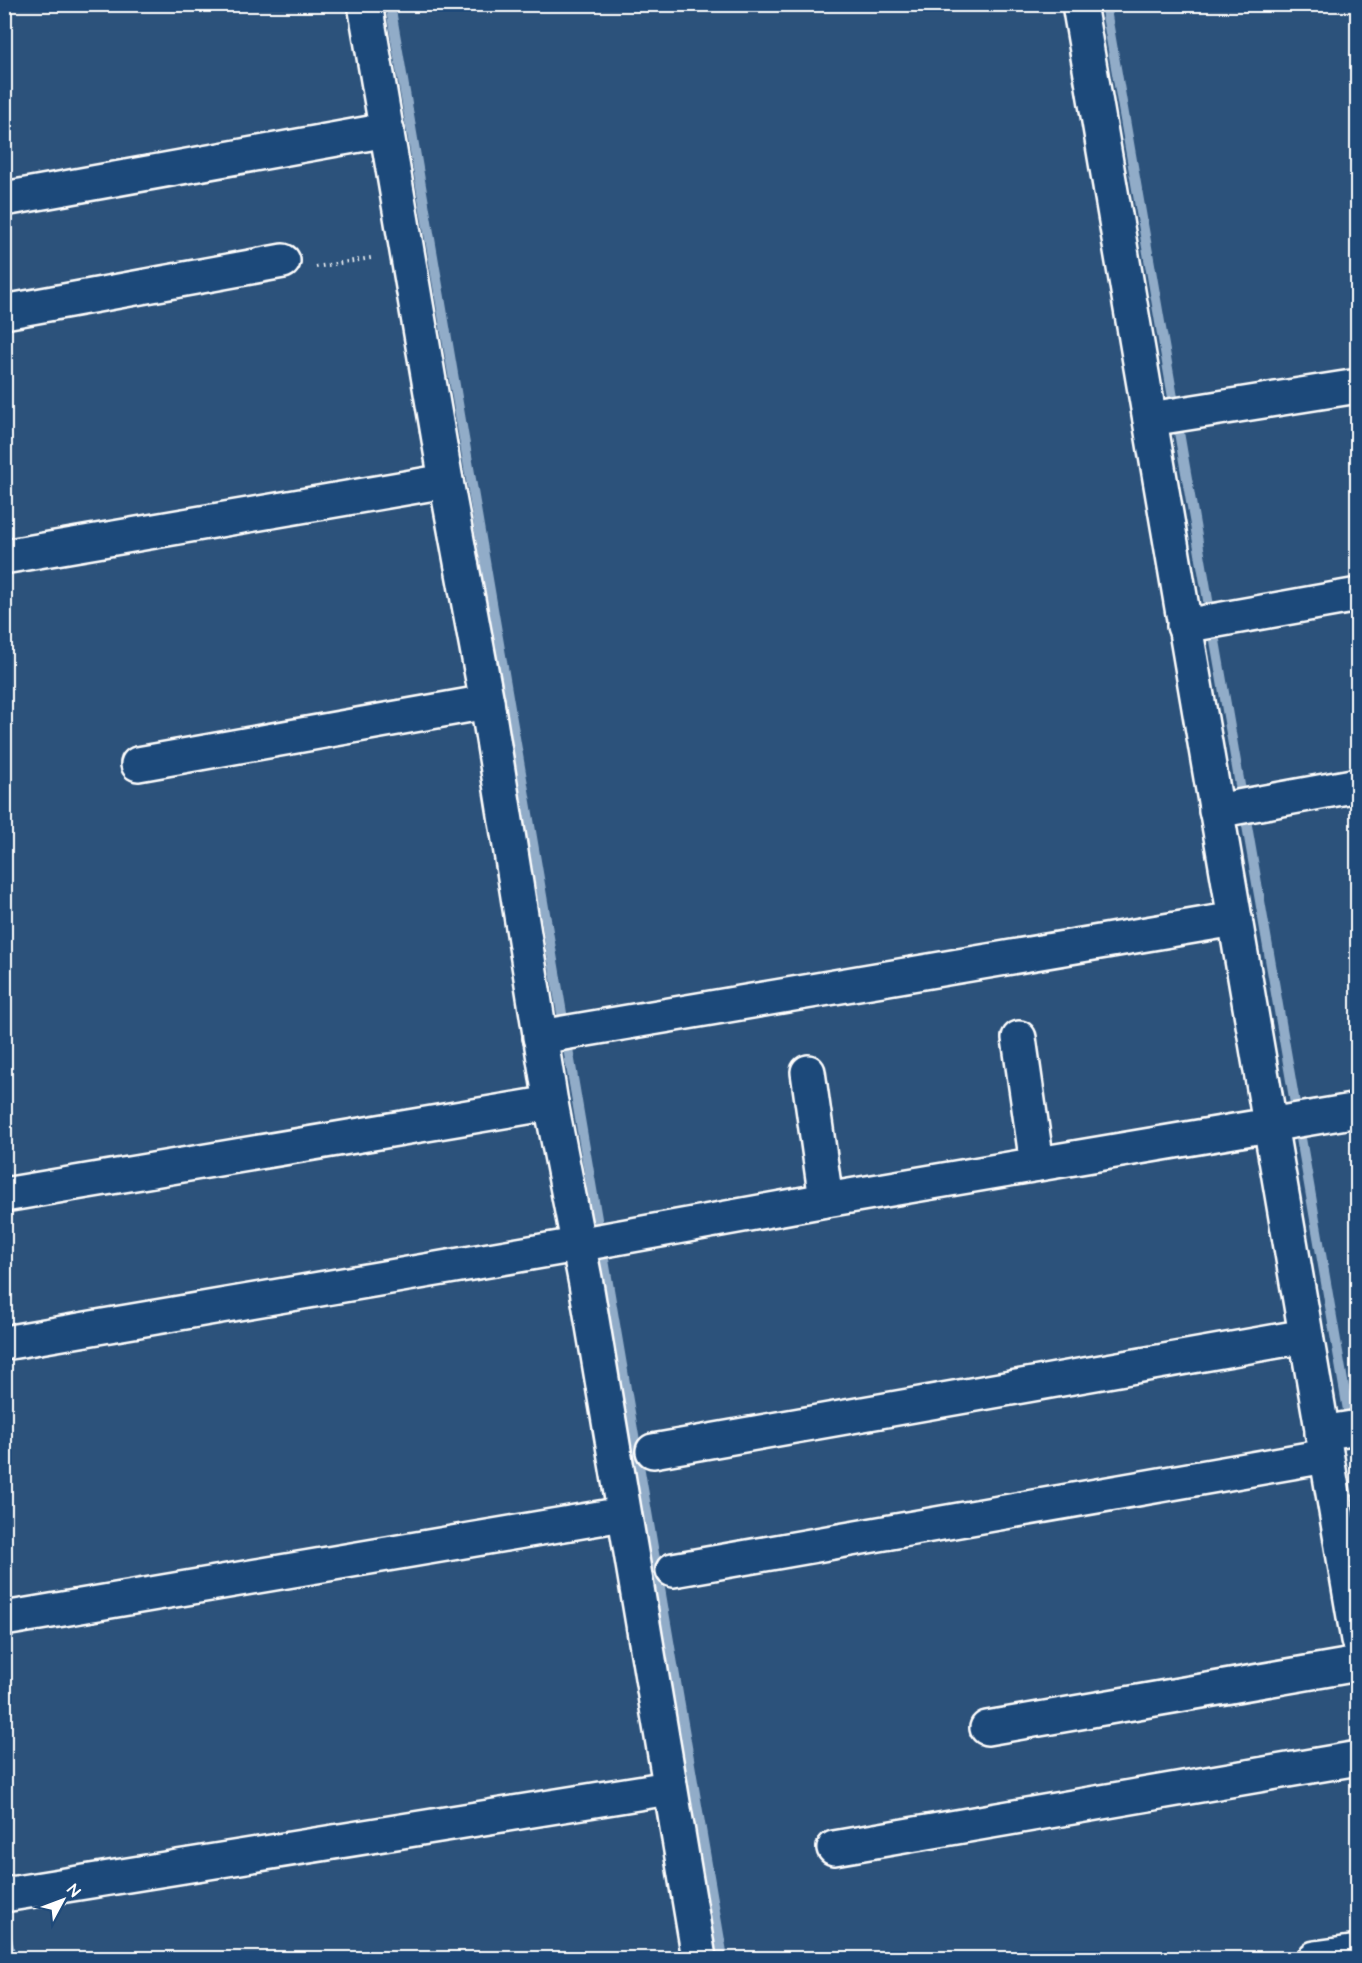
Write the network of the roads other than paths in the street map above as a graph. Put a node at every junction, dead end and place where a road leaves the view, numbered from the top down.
1 (365, 4) edge
2 (1079, 4) edge
3 (387, 130) junction
4 (4, 199) edge
5 (283, 261) road end
6 (4, 312) edge
7 (1358, 386) edge
8 (1168, 416) junction
9 (446, 481) junction
10 (9, 556) dead end
11 (1358, 595) edge
12 (1203, 622) junction
13 (487, 702) junction
14 (138, 764) dead end
15 (1358, 785) edge
16 (1234, 807) junction
17 (1235, 919) junction
18 (556, 1035) junction
19 (1019, 1038) dead end
20 (808, 1072) dead end
21 (551, 1103) junction
22 (1358, 1110) edge
23 (1288, 1121) junction
24 (1037, 1164) junction
25 (4, 1195) edge
26 (826, 1200) junction
27 (592, 1242) junction
28 (1306, 1336) junction
29 (4, 1343) edge
30 (1337, 1437) edge
31 (653, 1451) dead end
32 (623, 1514) junction
33 (672, 1570) dead end
34 (4, 1618) edge
35 (1356, 1620) edge
36 (1358, 1664) edge
37 (987, 1728) dead end
38 (1358, 1758) edge
39 (669, 1788) junction
40 (834, 1848) dead end
41 (6, 1894) edge
42 (1358, 1952) edge
43 (699, 1959) edge
44 (1315, 1959) edge

1 - 3 street
2 - 8 street
3 - 4 street
3 - 9 street
5 - 6 street
7 - 8 street
8 - 12 street
9 - 10 street
9 - 13 street
11 - 12 street
12 - 16 street
13 - 14 street
13 - 18 street
15 - 16 street
16 - 17 street
17 - 18 street
17 - 23 street
18 - 21 street
19 - 24 street
20 - 26 street
21 - 25 street
21 - 27 street
22 - 23 street
23 - 24 street
23 - 28 street
24 - 26 street
26 - 27 street
27 - 29 street
27 - 32 street
28 - 30 street
28 - 31 street
30 - 33 street
30 - 35 street
32 - 34 street
32 - 39 street
36 - 37 street
38 - 40 street
39 - 41 street
39 - 43 street
42 - 44 street

